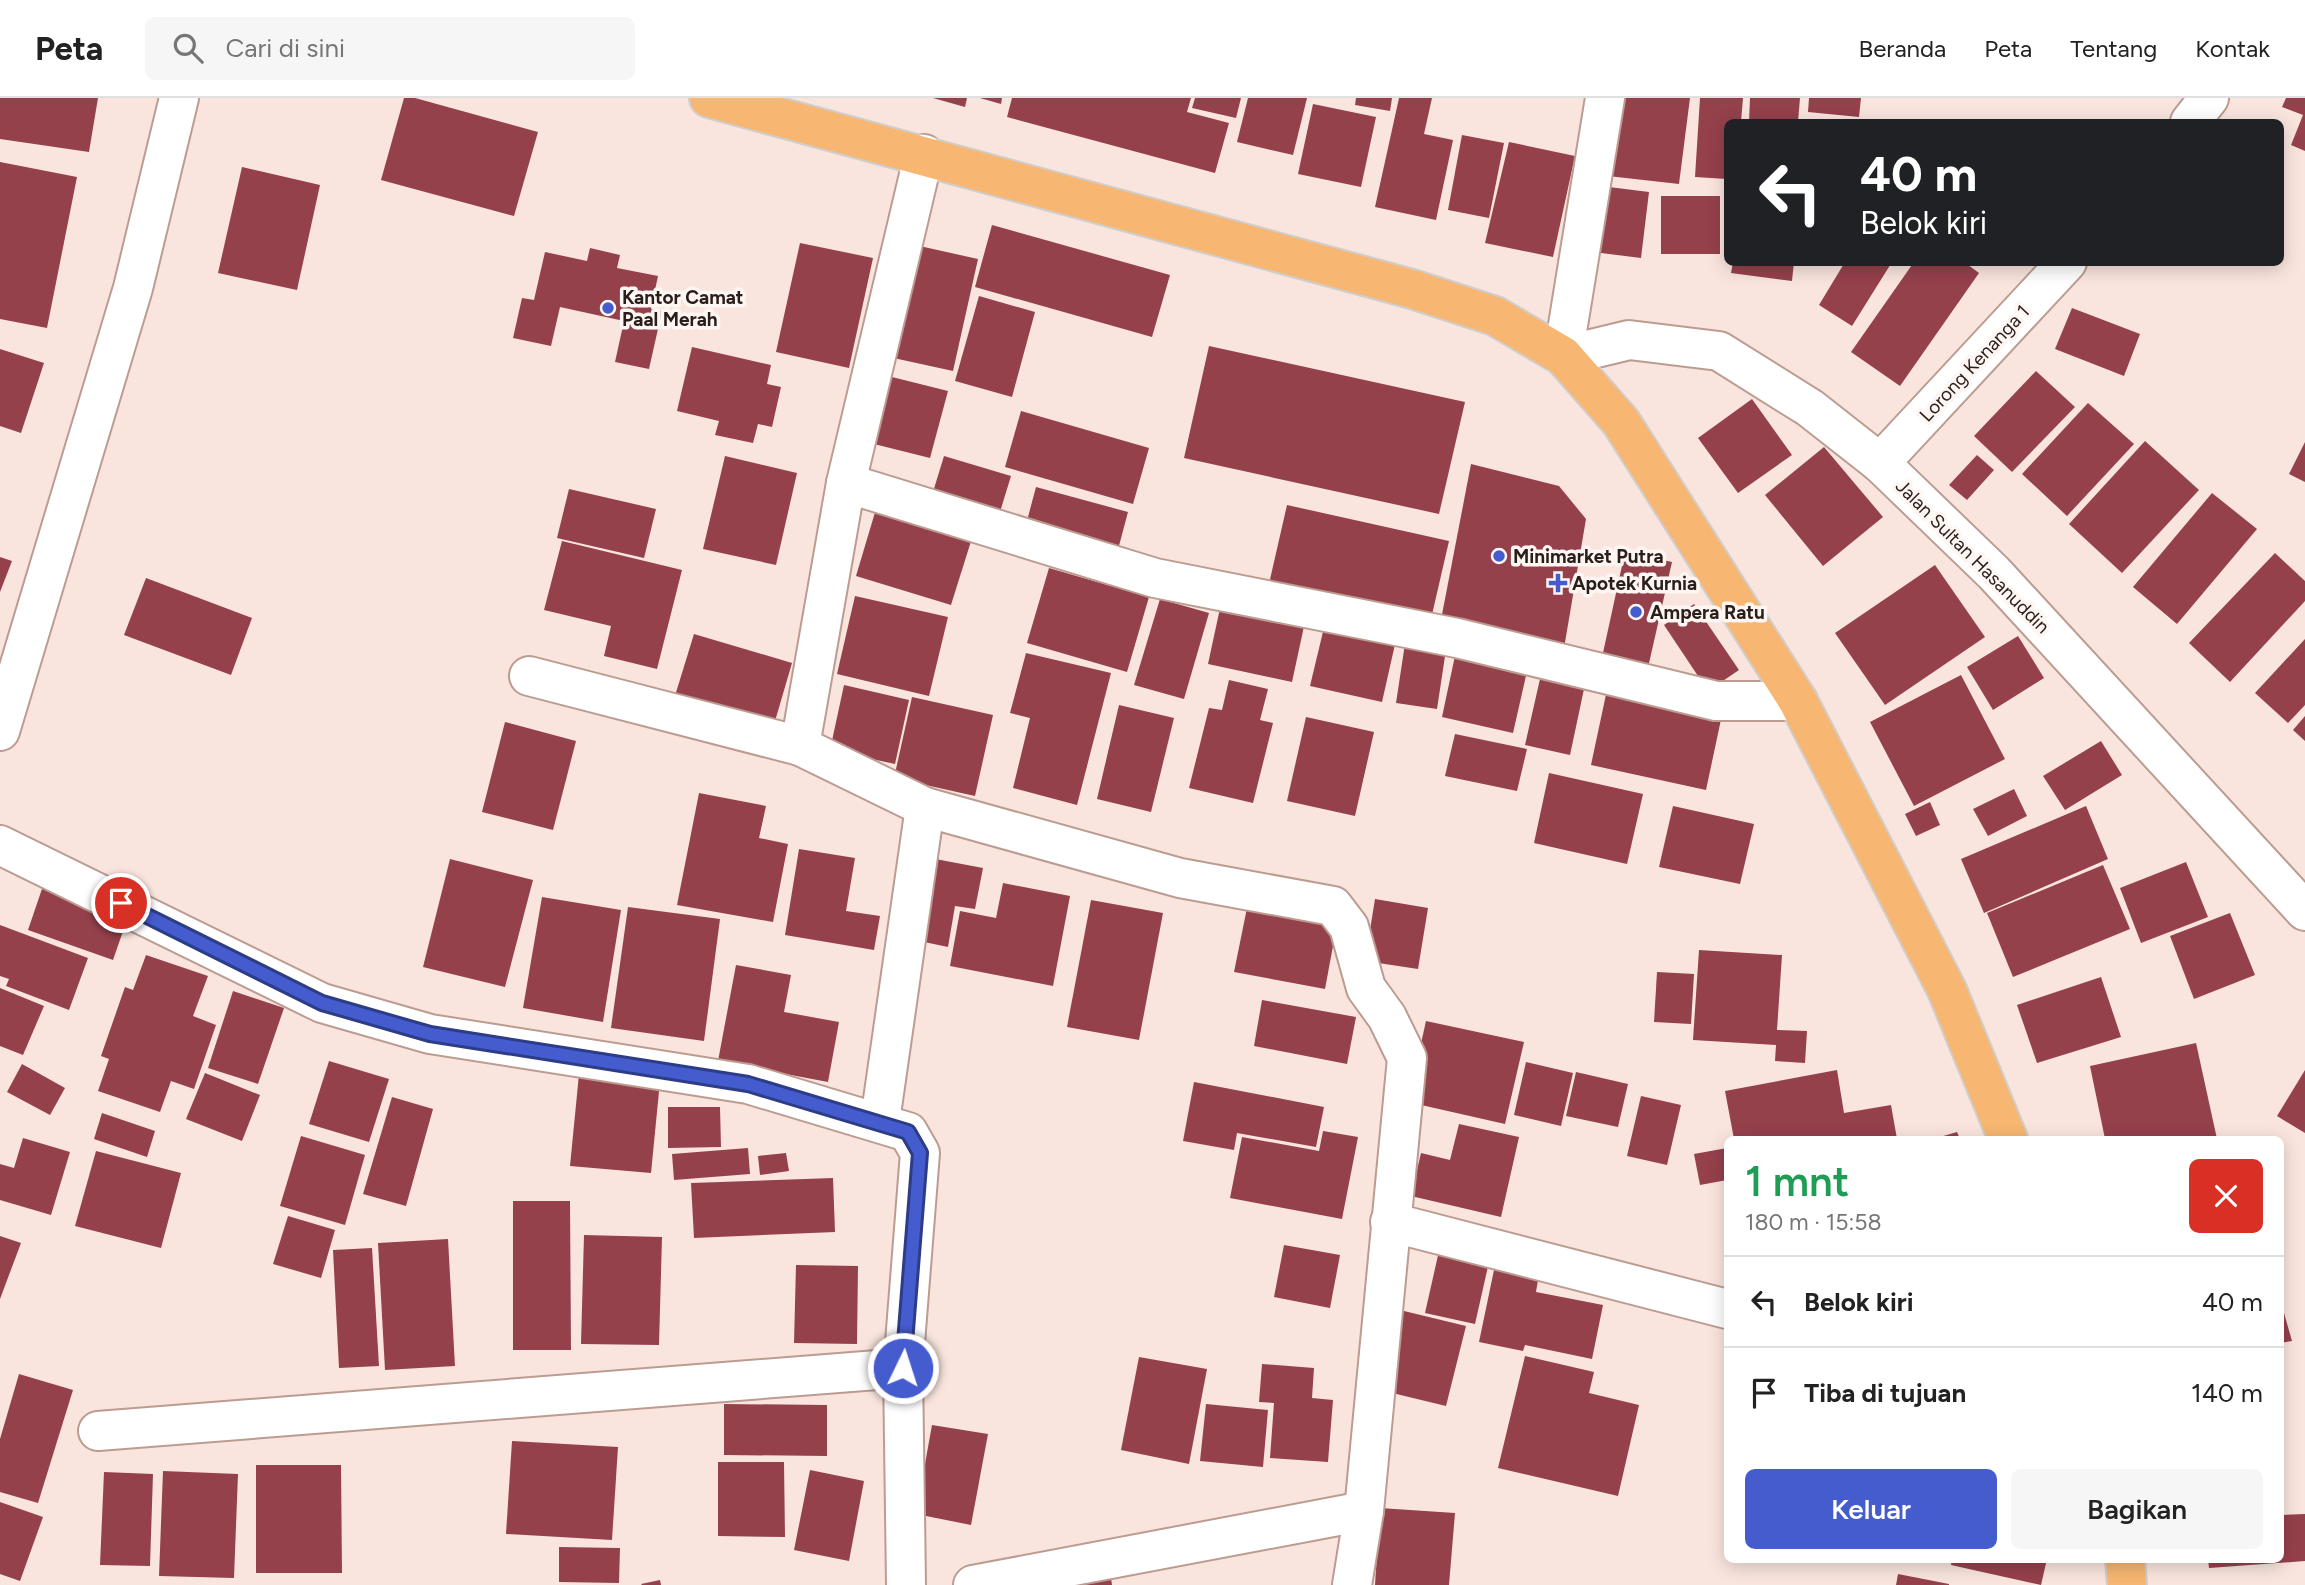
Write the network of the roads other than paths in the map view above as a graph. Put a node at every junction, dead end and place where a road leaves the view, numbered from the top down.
1 (180, 98) edge
2 (709, 98) edge
3 (1605, 98) edge
4 (2209, 98) edge
5 (2192, 119) edge
6 (924, 154) junction
7 (2063, 266) edge
8 (1563, 356) junction
9 (1880, 463) junction
10 (846, 483) junction
11 (528, 676) dead end
12 (1798, 701) junction
13 (0, 731) edge
14 (800, 746) junction
15 (925, 807) junction
16 (0, 845) edge
17 (2305, 911) edge
18 (880, 1121) junction
19 (2007, 1136) edge
20 (1390, 1222) junction
21 (1724, 1308) edge
22 (903, 1368) junction
23 (98, 1431) dead end
24 (1364, 1511) junction
25 (2125, 1563) edge
26 (906, 1585) edge
27 (973, 1585) edge
28 (1352, 1585) edge
29 (2127, 1585) edge

1 - 13 street
2 - 6 highway
3 - 8 street
4 - 5 street
6 - 8 highway
6 - 10 street
7 - 9 street, Lorong Kenanga 1
8 - 9 street, Jalan Sultan Hasanuddin
8 - 12 highway
9 - 17 street, Jalan Sultan Hasanuddin
10 - 12 street
10 - 14 street
11 - 14 street
12 - 19 highway
14 - 15 street
15 - 18 street
15 - 20 street
16 - 18 street
18 - 22 street
20 - 21 street
20 - 24 street
22 - 23 street
22 - 26 street
24 - 27 street
24 - 28 street
25 - 29 highway

